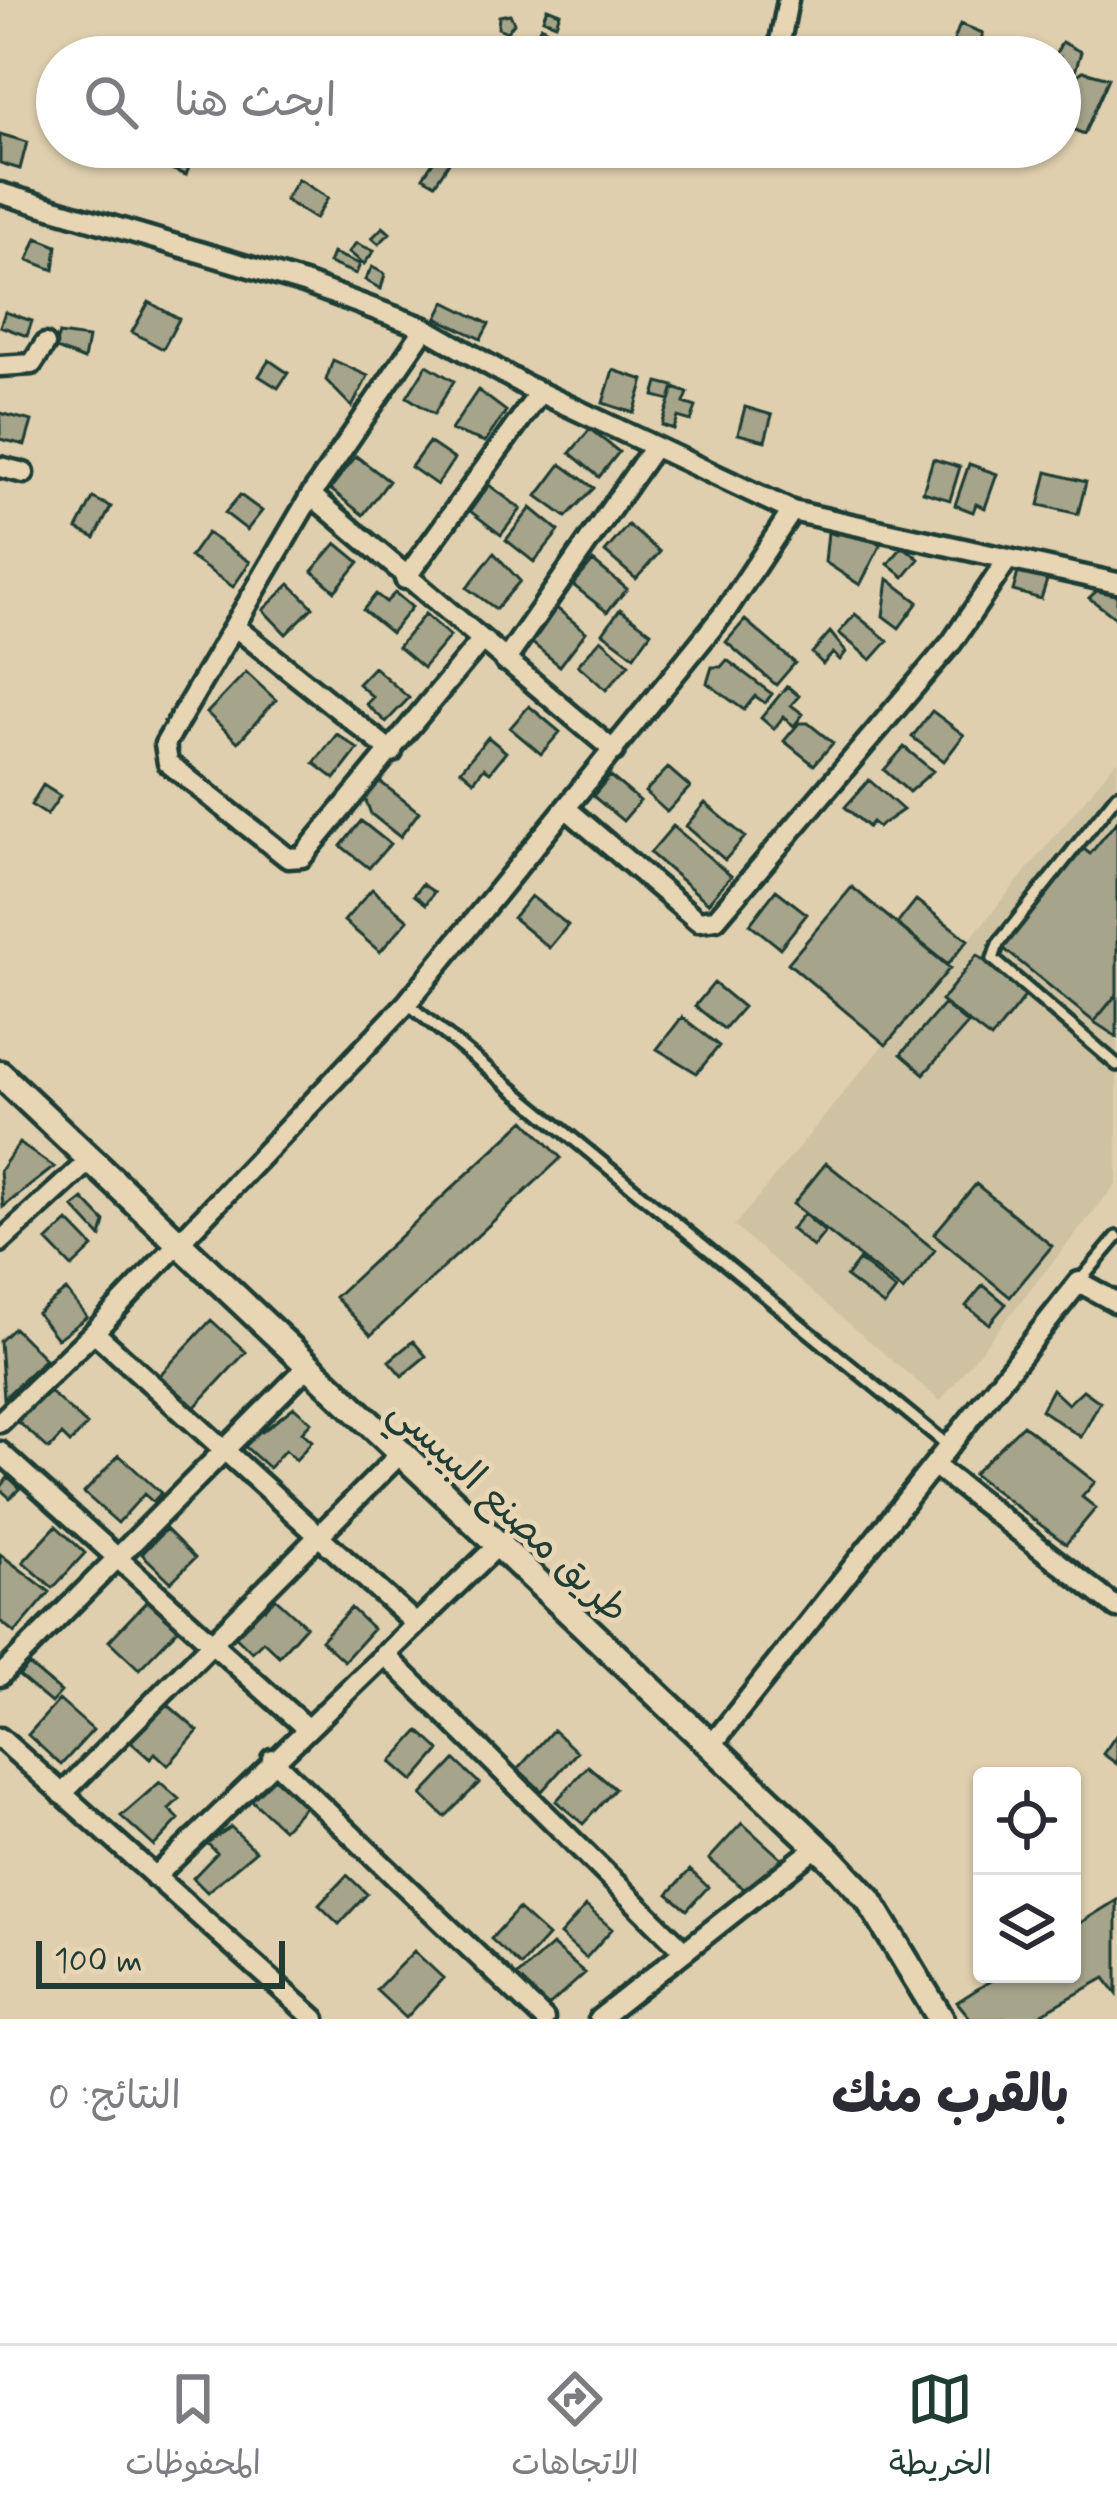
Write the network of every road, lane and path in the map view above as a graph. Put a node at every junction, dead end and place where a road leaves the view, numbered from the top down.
1 (788, 0) edge
2 (781, 36) edge
3 (0, 194) edge
4 (425, 328) junction
5 (45, 344) dead end
6 (0, 366) edge
7 (540, 392) junction
8 (654, 448) junction
9 (0, 467) edge
10 (24, 473) dead end
11 (311, 495) junction
12 (792, 511) junction
13 (1008, 560) junction
14 (405, 579) junction
15 (1117, 583) edge
16 (234, 626) junction
17 (480, 642) junction
18 (506, 661) junction
19 (614, 751) junction
20 (392, 752) junction
21 (1117, 795) edge
22 (567, 809) junction
23 (407, 1004) junction
24 (1117, 1066) edge
25 (0, 1074) edge
26 (90, 1160) junction
27 (1117, 1238) edge
28 (0, 1242) edge
29 (178, 1246) junction
30 (1079, 1282) junction
31 (1117, 1303) edge
32 (94, 1332) junction
33 (307, 1367) junction
34 (0, 1422) edge
35 (951, 1448) junction
36 (0, 1452) edge
37 (224, 1454) junction
38 (400, 1454) junction
39 (935, 1466) junction
40 (319, 1540) junction
41 (496, 1547) junction
42 (119, 1559) junction
43 (1117, 1608) edge
44 (416, 1624) junction
45 (210, 1642) junction
46 (384, 1654) junction
47 (0, 1676) edge
48 (304, 1727) junction
49 (0, 1738) edge
50 (710, 1748) junction
51 (272, 1759) junction
52 (62, 1794) junction
53 (818, 1846) junction
54 (155, 1876) junction
55 (683, 1949) junction
56 (315, 2019) edge
57 (544, 2019) edge
58 (599, 2019) edge
59 (941, 2019) edge

1 - 2 street
3 - 4 street
4 - 7 street
4 - 11 street
5 - 6 street
7 - 8 street
7 - 14 street
8 - 12 street
8 - 18 street
9 - 10 street
11 - 14 street
11 - 16 street
12 - 13 street
12 - 19 street
13 - 15 street
13 - 22 street
14 - 17 street
16 - 20 street
16 - 20 street
17 - 18 street
17 - 20 street
18 - 19 street
19 - 22 street
21 - 24 lane
22 - 23 street
23 - 29 street
23 - 35 lane
25 - 26 main road, طريق مصنع البيبسي
26 - 28 street
26 - 29 main road, طريق مصنع البيبسي
27 - 30 lane
29 - 32 street
29 - 33 main road, طريق مصنع البيبسي
30 - 31 street
30 - 35 street
32 - 34 street
32 - 37 street
33 - 37 street
33 - 38 main road, طريق مصنع البيبسي
35 - 39 street
36 - 42 street
37 - 40 street
37 - 42 street
38 - 40 street
38 - 41 main road, طريق مصنع البيبسي
39 - 43 street
39 - 50 street
40 - 44 street
40 - 45 street
41 - 44 street
41 - 50 main road, طريق مصنع البيبسي
42 - 45 street
42 - 47 street
44 - 46 street
45 - 48 street
45 - 52 street
46 - 48 street
46 - 55 street
48 - 51 street
49 - 52 street
50 - 53 main road, طريق مصنع البيبسي
51 - 54 street
51 - 57 street
52 - 54 street
53 - 55 street
53 - 59 main road, طريق مصنع البيبسي
54 - 56 street
55 - 58 street

